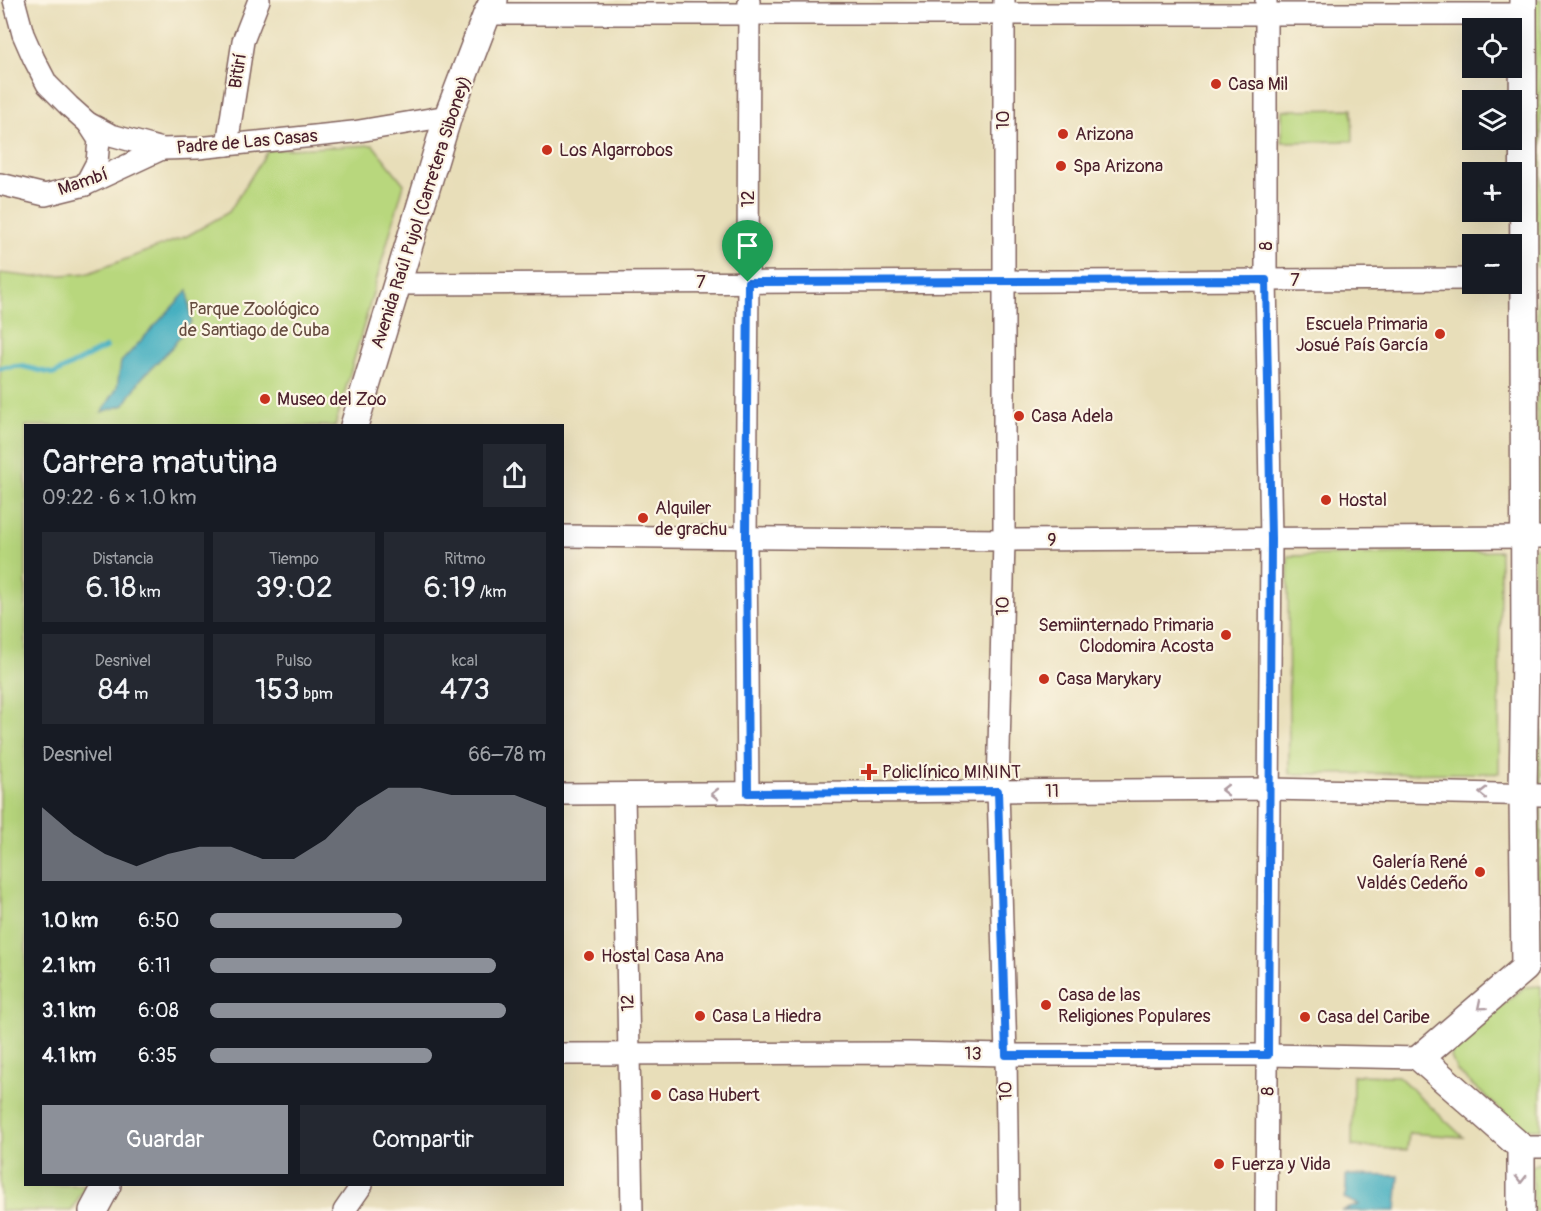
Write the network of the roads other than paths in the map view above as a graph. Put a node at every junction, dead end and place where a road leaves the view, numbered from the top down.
1 (14, 0) edge
2 (259, 0) edge
3 (490, 7) edge
4 (749, 7) edge
5 (1004, 7) edge
6 (1266, 7) edge
7 (1523, 7) edge
8 (448, 116) junction
9 (88, 123) junction
10 (227, 145) junction
11 (162, 149) junction
12 (0, 184) edge
13 (85, 184) junction
14 (1462, 279) edge
15 (1526, 279) edge
16 (1266, 280) junction
17 (1003, 281) junction
18 (748, 282) junction
19 (397, 284) junction
20 (355, 424) edge
21 (564, 536) edge
22 (746, 537) junction
23 (1533, 538) edge
24 (1271, 539) junction
25 (1004, 540) junction
26 (1270, 789) junction
27 (998, 791) junction
28 (748, 793) junction
29 (564, 794) edge
30 (624, 794) junction
31 (1532, 794) edge
32 (1533, 968) edge
33 (564, 1054) edge
34 (629, 1054) junction
35 (1006, 1055) junction
36 (1268, 1055) junction
37 (1420, 1058) junction
38 (1531, 1147) edge
39 (106, 1186) edge
40 (361, 1186) edge
41 (93, 1211) edge
42 (344, 1211) edge
43 (632, 1211) edge
44 (1008, 1211) edge
45 (1266, 1211) edge
46 (1521, 1211) edge

1 - 9 street, Padre de Las Casas
2 - 10 street, Bitirí
3 - 4 street
3 - 8 main road, Avenida Raúl Pujol (Carretera Siboney)
4 - 5 street
4 - 18 street, 12
5 - 6 street
5 - 17 street, 10
6 - 7 street
6 - 16 street, 8
7 - 15 main road
8 - 10 street, Padre de Las Casas
8 - 19 main road, Avenida Raúl Pujol (Carretera Siboney)
9 - 11 street, Padre de Las Casas
9 - 13 street
10 - 11 street, Padre de Las Casas
11 - 13 street, Mambí
12 - 13 street, Mambí
14 - 16 street, 7
15 - 23 main road
16 - 17 street, 7
16 - 24 street, 8
17 - 18 street, 7
17 - 25 street, 10
18 - 19 street, 7
18 - 22 street, 12
19 - 20 main road, Avenida Raúl Pujol (Carretera Siboney)
21 - 22 street, 9
22 - 25 street, 9
22 - 28 street, 12
23 - 24 street, 9
23 - 31 main road
24 - 25 street, 9
24 - 26 street, 8
25 - 27 street, 10
26 -> 27 street, 11
31 -> 26 street, 11
26 - 36 street, 8
27 - 28 street, 11
27 - 35 street, 10
28 -> 30 street, 11
29 - 30 street, 11
30 - 34 street, 12
31 - 32 main road
32 -> 37 main road
33 - 34 street, 13
34 - 35 street, 13
34 - 43 street, 12
35 - 36 street, 13
35 - 44 street, 10
36 - 37 street, 13
36 - 45 street, 8
37 - 38 main road
38 -> 46 main road
39 - 41 main road
40 - 42 street

